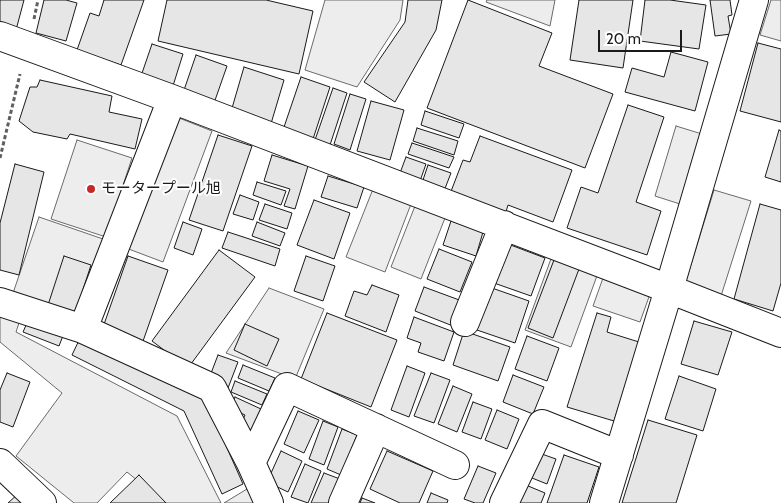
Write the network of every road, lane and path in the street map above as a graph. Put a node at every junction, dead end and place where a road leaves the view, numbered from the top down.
1 (754, 0) edge
2 (0, 36) edge
3 (28, 46) junction
4 (172, 99) junction
5 (0, 158) edge
6 (504, 225) junction
7 (669, 289) junction
8 (0, 302) edge
9 (465, 322) dead end
10 (83, 329) junction
11 (781, 333) edge
12 (376, 428) junction
13 (619, 455) junction
14 (0, 463) edge
15 (251, 463) junction
16 (455, 465) dead end
17 (42, 503) edge
18 (269, 503) edge
19 (343, 503) edge
20 (504, 503) edge
21 (604, 503) edge

1 - 7 street
2 - 3 street
3 - 4 street
3 - 5 path
4 - 6 street
4 - 10 street
6 - 7 street
6 - 9 street
7 - 11 street
7 - 13 street
8 - 10 street
10 - 15 street
12 - 15 street
12 - 16 street
12 - 19 street
13 - 20 street
13 - 21 street
14 - 17 street
15 - 18 street

